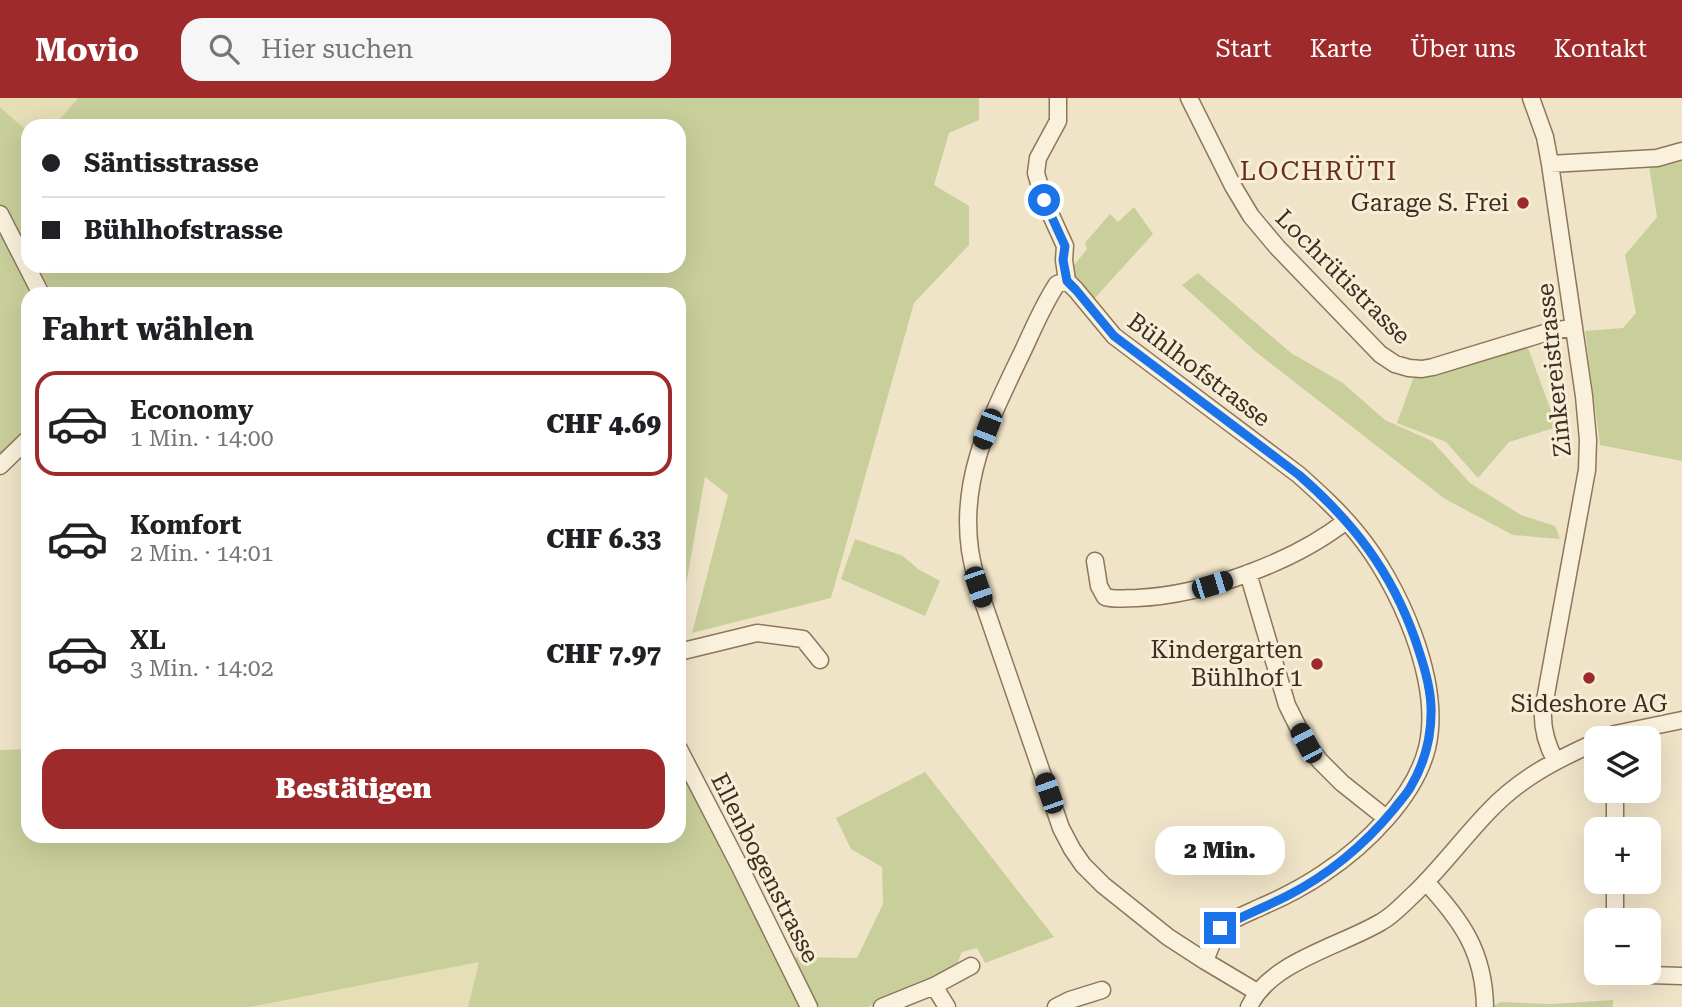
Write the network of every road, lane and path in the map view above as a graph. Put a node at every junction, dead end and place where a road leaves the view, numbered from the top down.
1 (1058, 98) edge
2 (1189, 98) edge
3 (1531, 98) edge
4 (1682, 151) edge
5 (1550, 164) junction
6 (0, 214) edge
7 (21, 255) edge
8 (1067, 281) junction
9 (1574, 327) junction
10 (21, 446) edge
11 (0, 466) edge
12 (1346, 521) junction
13 (1095, 561) dead end
14 (1248, 573) junction
15 (686, 650) edge
16 (820, 660) dead end
17 (1682, 720) edge
18 (1657, 726) edge
19 (1584, 747) edge
20 (1555, 760) junction
21 (686, 763) edge
22 (1386, 818) junction
23 (1426, 882) junction
24 (1205, 961) junction
25 (971, 966) dead end
26 (1661, 975) edge
27 (1682, 976) edge
28 (934, 986) junction
29 (1102, 990) dead end
30 (1257, 992) junction
31 (809, 1007) edge
32 (882, 1007) edge
33 (947, 1007) edge
34 (1056, 1007) edge
35 (1249, 1007) edge
36 (1485, 1007) edge

1 - 8 street
2 - 9 street, Lochrütistrasse
3 - 5 street, Zinkereistrasse
4 - 5 street
5 - 9 street, Zinkereistrasse
6 - 7 street
8 - 12 street, Bühlhofstrasse
8 - 24 street
9 - 20 street, Zinkereistrasse
10 - 11 street
12 - 14 street
12 - 22 street, Bühlhofstrasse
13 - 14 street
14 - 22 street
15 - 16 street
17 - 18 street
19 - 20 street
20 - 23 street
21 - 31 street, Ellenbogenstrasse
22 - 24 street, Bühlhofstrasse
23 - 30 street
23 - 36 street
24 - 30 street
25 - 28 street
26 - 27 street
28 - 32 street
28 - 33 street
29 - 34 street
30 - 35 street

